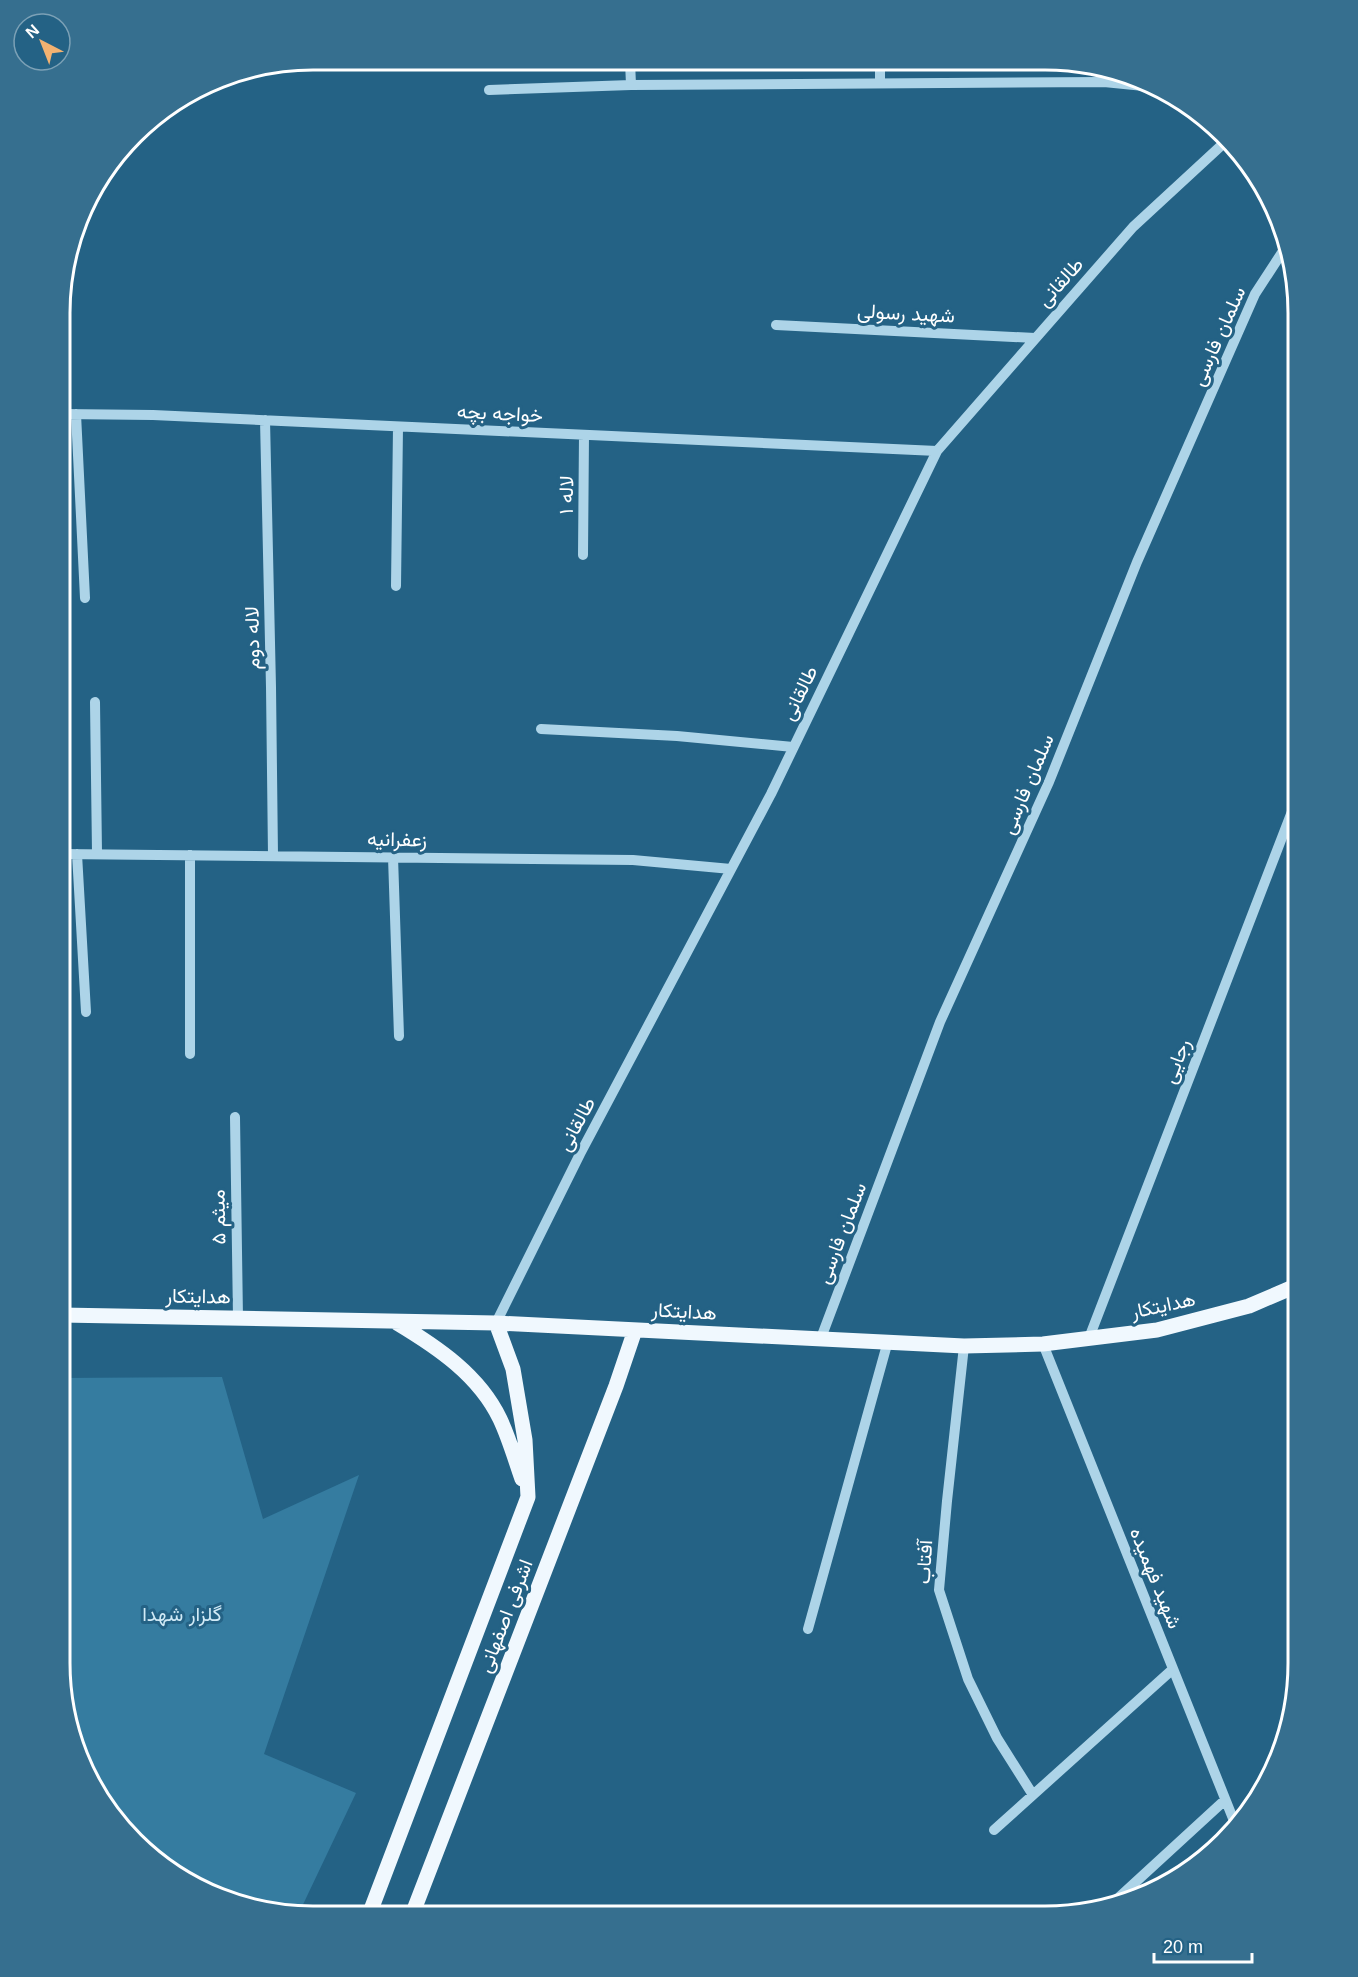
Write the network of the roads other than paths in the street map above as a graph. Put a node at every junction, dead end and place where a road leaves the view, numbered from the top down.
1 (630, 70) edge
2 (880, 70) edge
3 (1115, 81) edge
4 (880, 83) junction
5 (631, 85) junction
6 (489, 90) dead end
7 (1220, 146) edge
8 (1280, 256) edge
9 (776, 325) dead end
10 (1035, 338) junction
11 (70, 414) edge
12 (76, 414) junction
13 (265, 420) junction
14 (398, 427) junction
15 (584, 435) junction
16 (937, 451) junction
17 (583, 555) dead end
18 (396, 586) dead end
19 (85, 598) dead end
20 (94, 702) dead end
21 (541, 729) dead end
22 (793, 747) junction
23 (1288, 822) edge
24 (70, 854) edge
25 (77, 854) junction
26 (97, 854) junction
27 (190, 855) junction
28 (273, 856) junction
29 (393, 857) junction
30 (731, 869) junction
31 (86, 1012) dead end
32 (399, 1036) dead end
33 (190, 1054) dead end
34 (235, 1117) dead end
35 (1288, 1289) edge
36 (70, 1315) edge
37 (237, 1318) junction
38 (394, 1322) junction
39 (496, 1323) junction
40 (635, 1330) junction
41 (821, 1338) junction
42 (1089, 1338) junction
43 (888, 1341) junction
44 (1043, 1344) junction
45 (964, 1346) junction
46 (528, 1497) junction
47 (808, 1629) dead end
48 (1173, 1669) junction
49 (1033, 1795) junction
50 (1225, 1800) junction
51 (1232, 1817) edge
52 (994, 1830) dead end
53 (1121, 1894) edge
54 (372, 1906) edge
55 (415, 1906) edge

1 - 5 street
2 - 4 street
3 - 4 street
4 - 5 street
5 - 6 street
7 - 10 street, طالقانی
8 - 41 street, سلمان فارسی
9 - 10 street, شهید رسولی
10 - 16 street, طالقانی
11 - 12 street, خواجه بچه
12 - 13 street, خواجه بچه
12 - 19 street
13 - 14 street, خواجه بچه
13 - 28 street, لاله دوم
14 - 15 street, خواجه بچه
14 - 18 street
15 - 16 street, خواجه بچه
15 - 17 street, لاله ۱
16 - 22 street, طالقانی
20 - 26 street
21 - 22 street
22 - 30 street, طالقانی
23 - 42 street, رجایی
24 - 25 street, زعفرانیه
25 - 26 street, زعفرانیه
25 - 31 street
26 - 27 street, زعفرانیه
27 - 28 street, زعفرانیه
27 - 33 street
28 - 29 street, زعفرانیه
29 - 30 street, زعفرانیه
29 - 32 street
30 - 39 street, طالقانی
34 - 37 street, میثم ۵
35 - 42 main road, هدایتکار
36 - 37 main road, هدایتکار
37 - 38 main road, هدایتکار
38 - 39 main road, هدایتکار
38 - 46 main road
39 - 40 main road, هدایتکار
39 - 46 main road, اشرفی اصفهانی
40 - 41 main road, هدایتکار
40 - 55 main road, اشرفی اصفهانی
41 - 43 main road, هدایتکار
42 - 44 main road, هدایتکار
43 - 45 main road, هدایتکار
43 - 47 street
44 - 45 main road, هدایتکار
44 - 48 street, شهید فهمیده
45 - 49 street, آفتاب
46 - 54 main road, اشرفی اصفهانی
48 - 49 street
48 - 50 street, شهید فهمیده
49 - 52 street
50 - 51 street, شهید فهمیده
50 - 53 street

